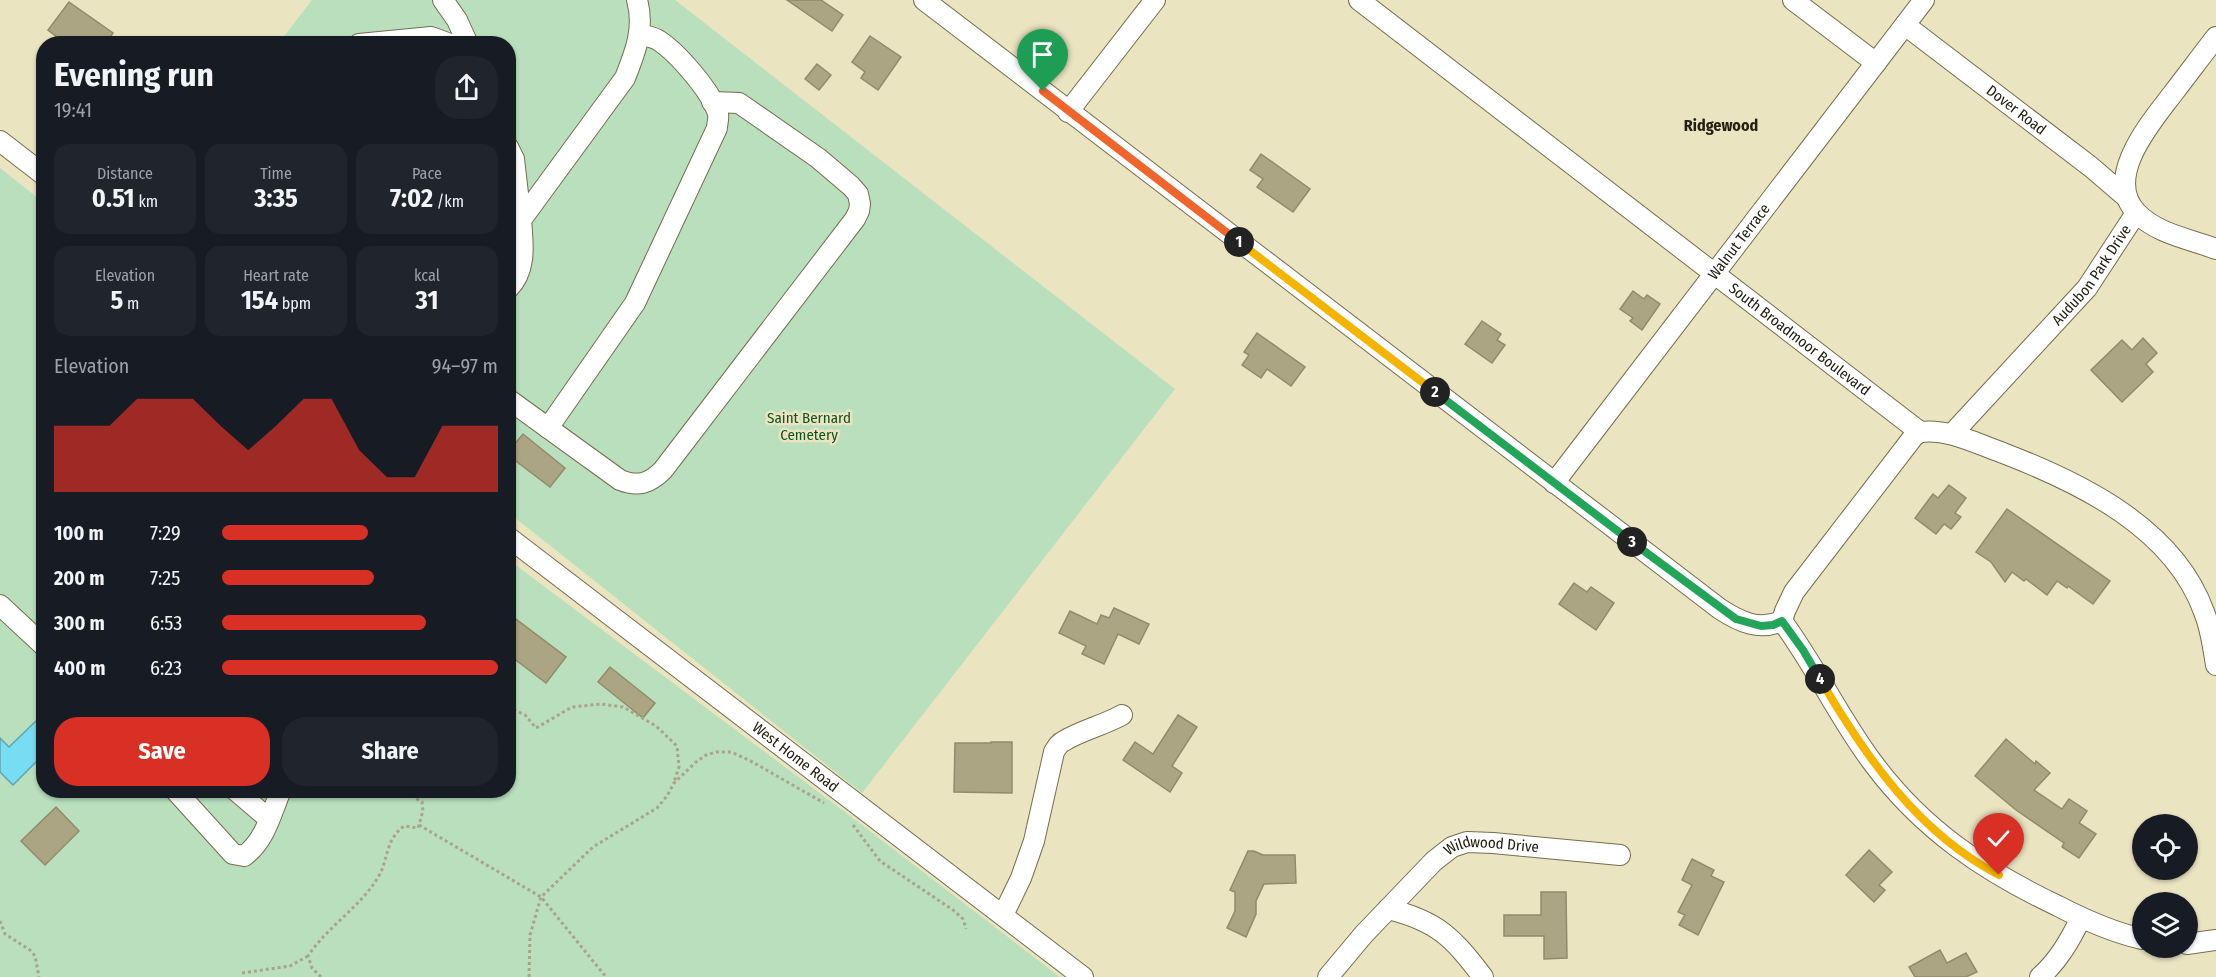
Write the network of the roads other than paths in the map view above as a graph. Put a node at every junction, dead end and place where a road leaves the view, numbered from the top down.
1 (443, 0) edge
2 (637, 0) edge
3 (924, 0) edge
4 (1155, 0) edge
5 (1359, 0) edge
6 (1793, 0) edge
7 (1924, 0) edge
8 (1815, 7) edge
9 (1905, 25) junction
10 (640, 34) junction
11 (464, 36) edge
12 (2216, 37) edge
13 (1876, 63) junction
14 (712, 102) junction
15 (1068, 112) junction
16 (0, 141) edge
17 (36, 169) edge
18 (516, 176) edge
19 (2131, 205) junction
20 (521, 220) junction
21 (2216, 249) edge
22 (1714, 272) junction
23 (516, 279) edge
24 (516, 405) edge
25 (548, 428) junction
26 (1920, 432) junction
27 (1952, 434) junction
28 (1554, 483) junction
29 (516, 543) edge
30 (0, 605) edge
31 (1782, 621) junction
32 (36, 639) edge
33 (2216, 665) edge
34 (1122, 715) dead end
35 (182, 798) edge
36 (245, 798) edge
37 (278, 798) edge
38 (269, 819) junction
39 (1620, 855) dead end
40 (1388, 909) junction
41 (1003, 915) junction
42 (2081, 918) junction
43 (2132, 937) edge
44 (2216, 940) edge
45 (2198, 942) edge
46 (1083, 977) edge
47 (1328, 977) edge
48 (1483, 977) edge
49 (2040, 977) edge

1 - 11 street
2 - 10 street
3 - 15 street
4 - 15 street
5 - 22 street, South Broadmoor Boulevard
6 - 8 street
7 - 9 street, Walnut Terrace
8 - 13 street
9 - 13 street, Walnut Terrace
9 - 19 street, Dover Road
10 - 14 street
10 - 20 street
12 - 19 street, Audubon Park Drive
13 - 22 street, Walnut Terrace
14 - 25 street
14 - 25 street
15 - 28 street
16 - 17 street
18 - 20 street
19 - 21 street, Dover Road
19 - 27 street, Audubon Park Drive
20 - 23 street
22 - 26 street, South Broadmoor Boulevard
22 - 28 street, Walnut Terrace
24 - 25 street
26 - 27 street
26 - 31 street
27 - 33 street
28 - 31 street
29 - 41 street, West Home Road
30 - 32 street
31 - 42 street
34 - 41 street
35 - 38 street
36 - 38 street
37 - 38 street
39 - 40 street, Wildwood Drive
40 - 47 street
40 - 48 street
41 - 46 street, West Home Road
42 - 43 street
42 - 49 street
44 - 45 street

